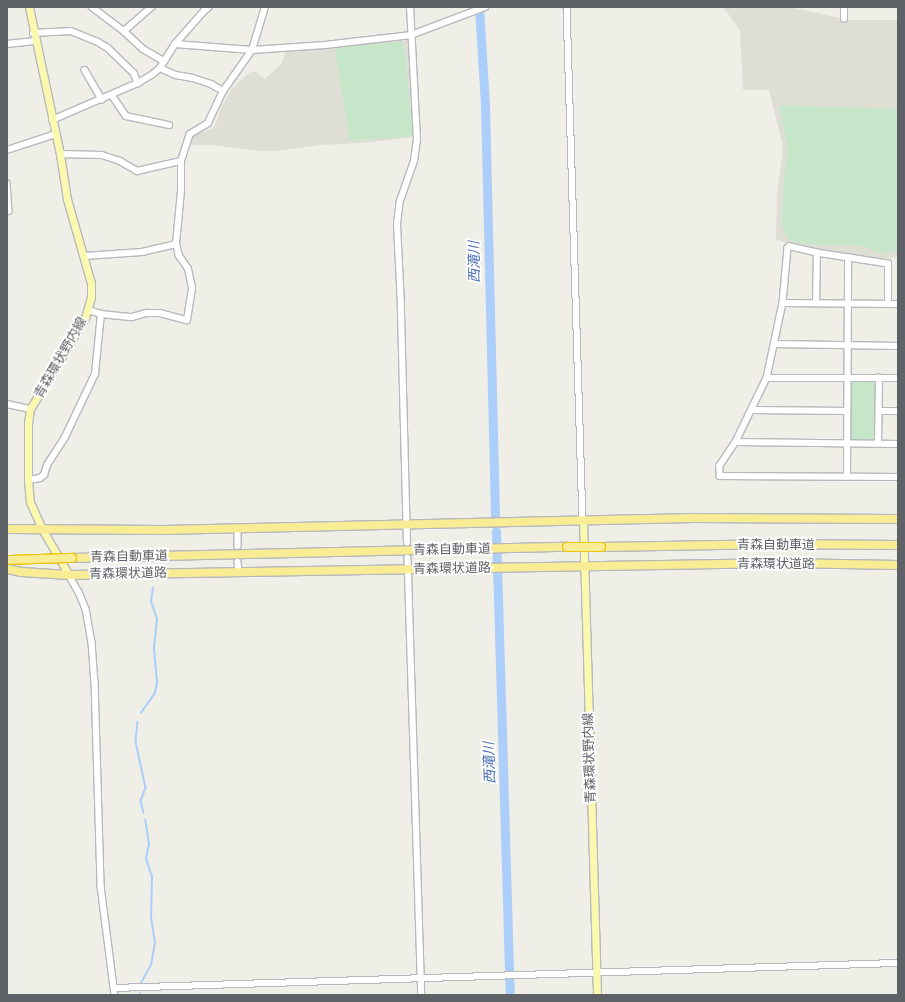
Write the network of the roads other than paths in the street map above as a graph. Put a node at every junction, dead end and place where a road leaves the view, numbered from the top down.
1 (29, 7) edge
2 (152, 7) edge
3 (209, 7) edge
4 (265, 7) edge
5 (410, 7) edge
6 (485, 7) edge
7 (567, 7) edge
8 (844, 7) edge
9 (95, 8) edge
10 (202, 9) edge
11 (844, 19) dead end
12 (124, 31) junction
13 (33, 33) junction
14 (411, 35) junction
15 (35, 41) junction
16 (7, 44) edge
17 (175, 44) junction
18 (252, 50) junction
19 (164, 61) junction
20 (160, 68) junction
21 (85, 70) dead end
22 (138, 83) junction
23 (223, 91) junction
24 (112, 95) junction
25 (102, 99) junction
26 (52, 120) junction
27 (169, 125) dead end
28 (56, 134) junction
29 (7, 150) edge
30 (60, 154) junction
31 (181, 161) junction
32 (7, 183) edge
33 (7, 212) edge
34 (176, 244) junction
35 (817, 253) junction
36 (85, 256) junction
37 (848, 258) junction
38 (783, 303) junction
39 (816, 303) junction
40 (848, 304) junction
41 (888, 304) junction
42 (898, 304) edge
43 (88, 310) junction
44 (101, 314) junction
45 (775, 344) junction
46 (848, 345) junction
47 (898, 346) edge
48 (767, 378) junction
49 (848, 378) junction
50 (879, 378) junction
51 (898, 378) edge
52 (7, 404) edge
53 (30, 409) junction
54 (752, 410) junction
55 (848, 411) junction
56 (879, 411) junction
57 (898, 411) edge
58 (736, 442) junction
59 (847, 443) junction
60 (878, 443) junction
61 (898, 444) edge
62 (847, 477) junction
63 (898, 478) edge
64 (28, 480) junction
65 (898, 519) edge
66 (583, 521) junction
67 (407, 525) junction
68 (7, 528) edge
69 (42, 529) junction
70 (238, 529) junction
71 (407, 543) dead end
72 (898, 545) edge
73 (238, 546) dead end
74 (408, 558) dead end
75 (7, 560) edge
76 (238, 562) dead end
77 (898, 565) edge
78 (584, 566) junction
79 (7, 569) edge
80 (408, 569) junction
81 (239, 572) junction
82 (69, 575) junction
83 (898, 963) edge
84 (597, 973) junction
85 (421, 978) junction
86 (114, 988) junction
87 (115, 995) edge
88 (422, 995) edge
89 (598, 995) edge

1 - 13 main road
2 - 12 street
3 - 10 street
4 - 18 street
5 - 14 street
6 - 14 street
7 - 66 street
8 - 11 street
9 - 12 street
10 - 17 street
12 - 19 street
13 - 15 main road
13 - 22 street
14 - 18 street
14 - 67 street
15 - 16 street
15 - 26 main road
17 - 18 street
17 - 19 street
18 - 23 street
19 - 20 street
20 - 22 street
20 - 23 street
21 - 25 street
22 - 24 street
23 - 31 street
24 - 25 street
24 - 27 street
25 - 26 street
26 - 28 main road, 青森環状野内線
28 - 29 street
28 - 30 main road, 青森環状野内線
30 - 31 street
30 - 36 main road, 青森環状野内線
31 - 34 street
32 - 33 street
34 - 36 street
34 - 44 street
35 - 37 street
35 - 38 street
35 - 39 street
36 - 43 main road, 青森環状野内線
37 - 40 street
37 - 41 street
38 - 39 street
38 - 45 street
39 - 40 street
40 - 41 street
40 - 46 street
41 - 42 street
43 - 44 street
43 - 53 main road, 青森環状野内線
44 - 64 street
45 - 46 street
45 - 48 street
46 - 47 street
46 - 49 street
48 - 49 street
48 - 54 street
49 - 50 street
49 - 55 street
50 - 51 street
50 - 56 street
52 - 53 street
53 - 64 main road, 青森環状野内線
54 - 55 street
54 - 58 street
55 - 59 street
56 - 57 street
56 - 60 street
58 - 59 street
58 - 62 street
59 - 60 street
59 - 62 street
60 - 61 street
62 - 63 street
64 - 69 main road, 青森環状野内線
65 - 66 highway
66 - 67 highway
66 - 78 main road, 青森環状野内線
67 - 70 highway
67 - 71 street
68 - 69 highway
69 - 70 highway
69 - 82 main road, 青森環状野内線
70 - 73 street
72 - 75 highway, 青森自動車道, bridge
74 - 80 street
76 - 81 street
77 - 78 highway, 青森環状道路
78 - 80 highway, 青森環状道路
78 - 84 main road, 青森環状野内線
79 - 82 highway, 青森環状道路
80 - 81 highway, 青森環状道路
80 - 85 street
81 - 82 highway, 青森環状道路
82 - 86 street
83 - 84 street
84 - 85 street
84 - 89 main road, 青森環状野内線
85 - 86 street
85 - 88 street
86 - 87 street

